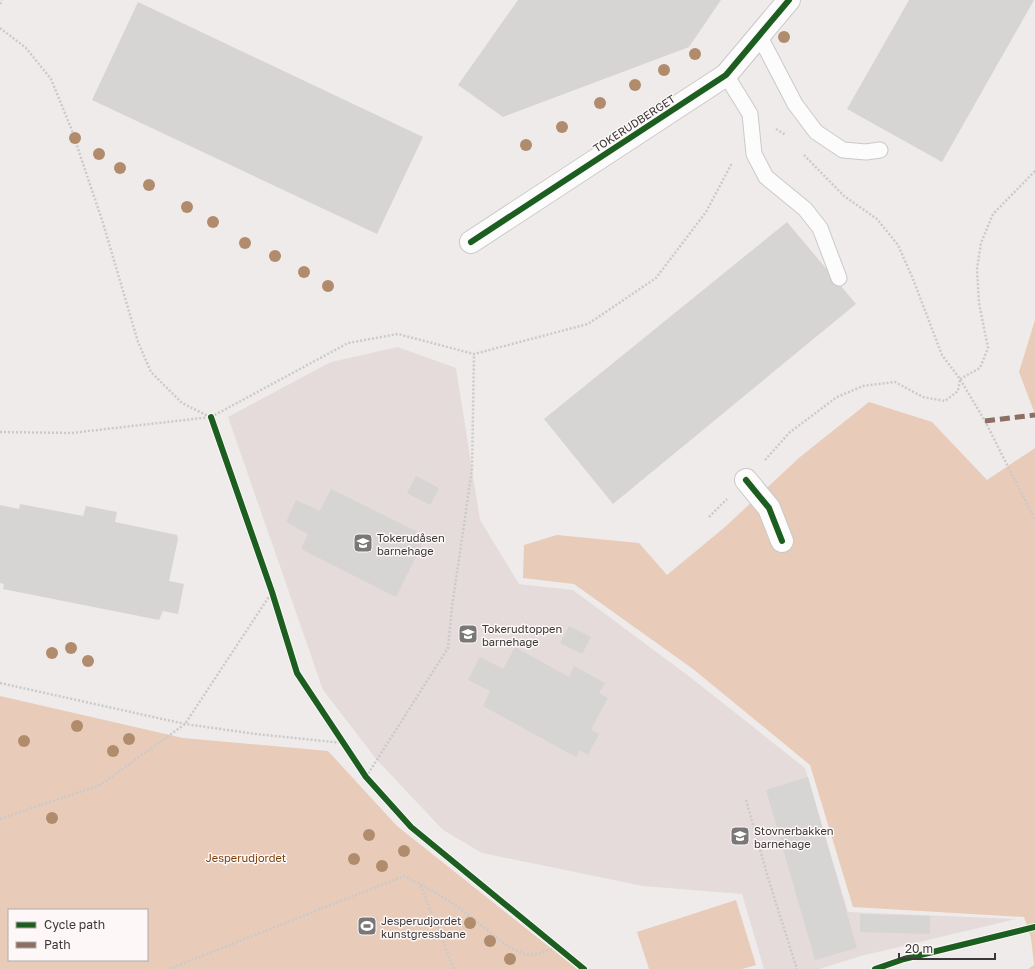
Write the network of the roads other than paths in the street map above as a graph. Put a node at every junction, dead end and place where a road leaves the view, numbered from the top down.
1 (789, 0) edge
2 (759, 35) junction
3 (726, 75) junction
4 (880, 150) dead end
5 (471, 242) dead end
6 (839, 278) dead end
7 (746, 480) road end
8 (782, 541) dead end

1 - 2 street, TOKERUDBERGET
2 - 3 street, TOKERUDBERGET
2 - 4 lane
3 - 5 street, TOKERUDBERGET
3 - 6 lane
7 - 8 street

